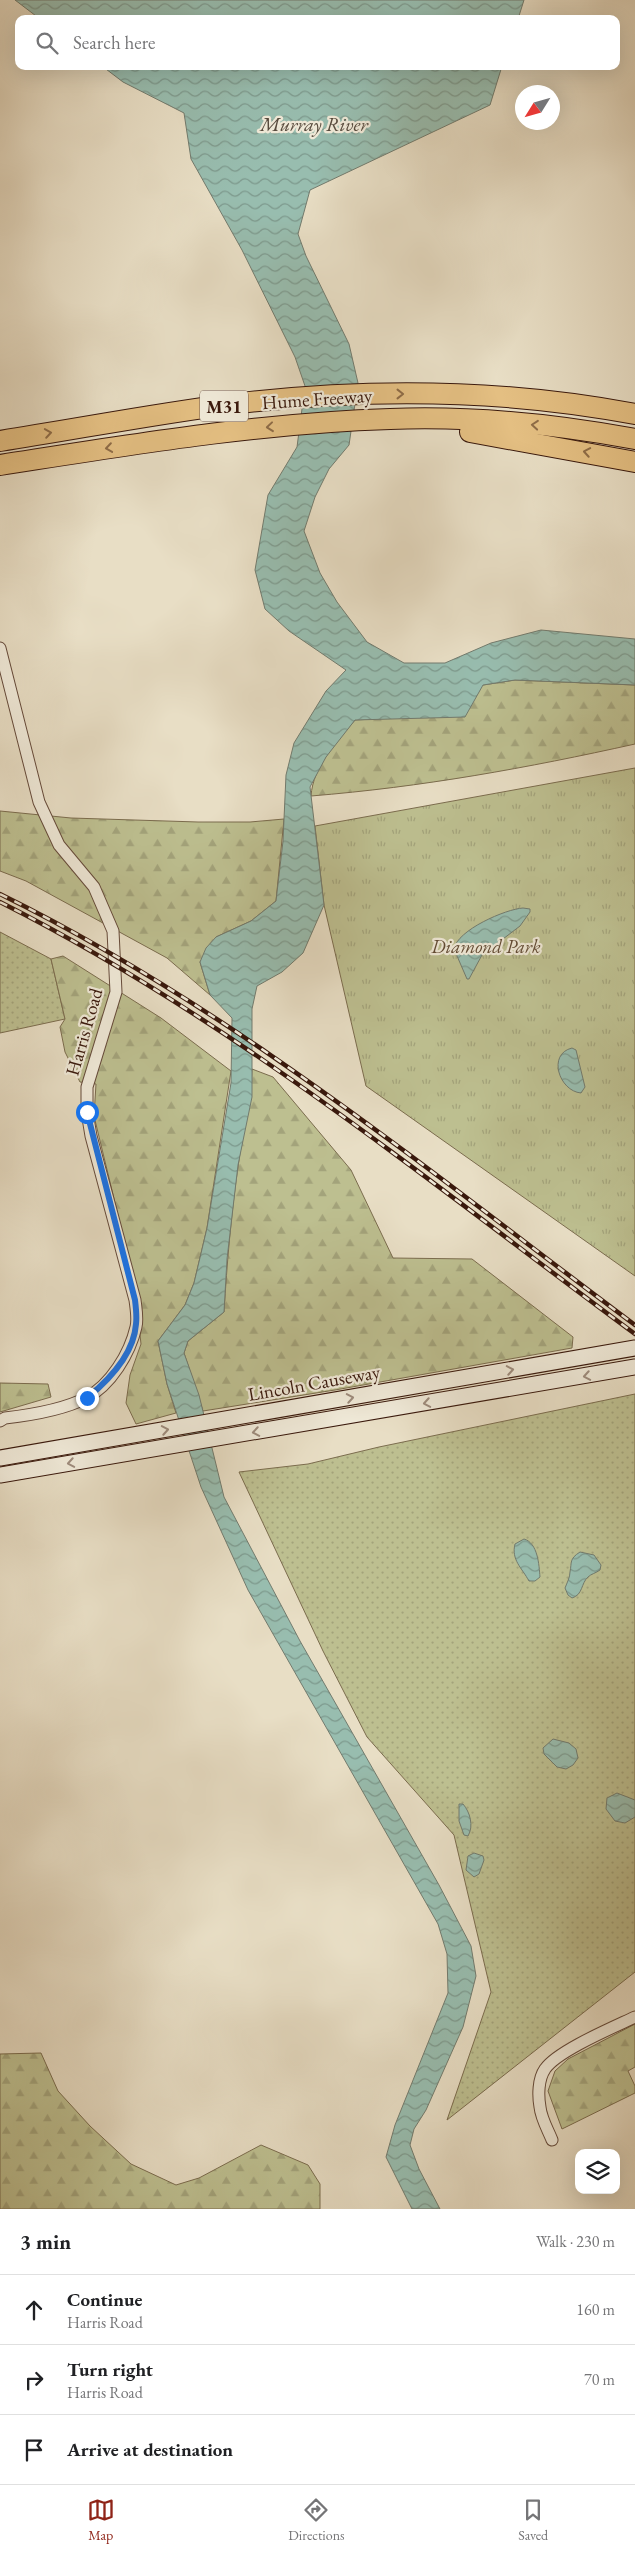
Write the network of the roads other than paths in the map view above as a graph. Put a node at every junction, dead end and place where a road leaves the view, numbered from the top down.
1 (560, 403) junction
2 (635, 406) edge
3 (635, 414) edge
4 (449, 425) junction
5 (635, 439) edge
6 (0, 441) edge
7 (635, 462) edge
8 (0, 465) edge
9 (0, 648) edge
10 (635, 1348) edge
11 (635, 1367) edge
12 (0, 1421) edge
13 (0, 1458) edge
14 (0, 1475) edge
15 (635, 2016) edge
16 (552, 2140) dead end

1 - 2 highway
1 - 3 highway, Hume Freeway / M31
6 -> 1 highway, Hume Freeway / M31
5 -> 4 highway
7 -> 4 highway
4 -> 8 highway, Hume Freeway / M31
9 - 12 street, Harris Road
13 -> 10 main road, Lincoln Causeway
11 -> 14 main road, Lincoln Causeway
15 - 16 street

